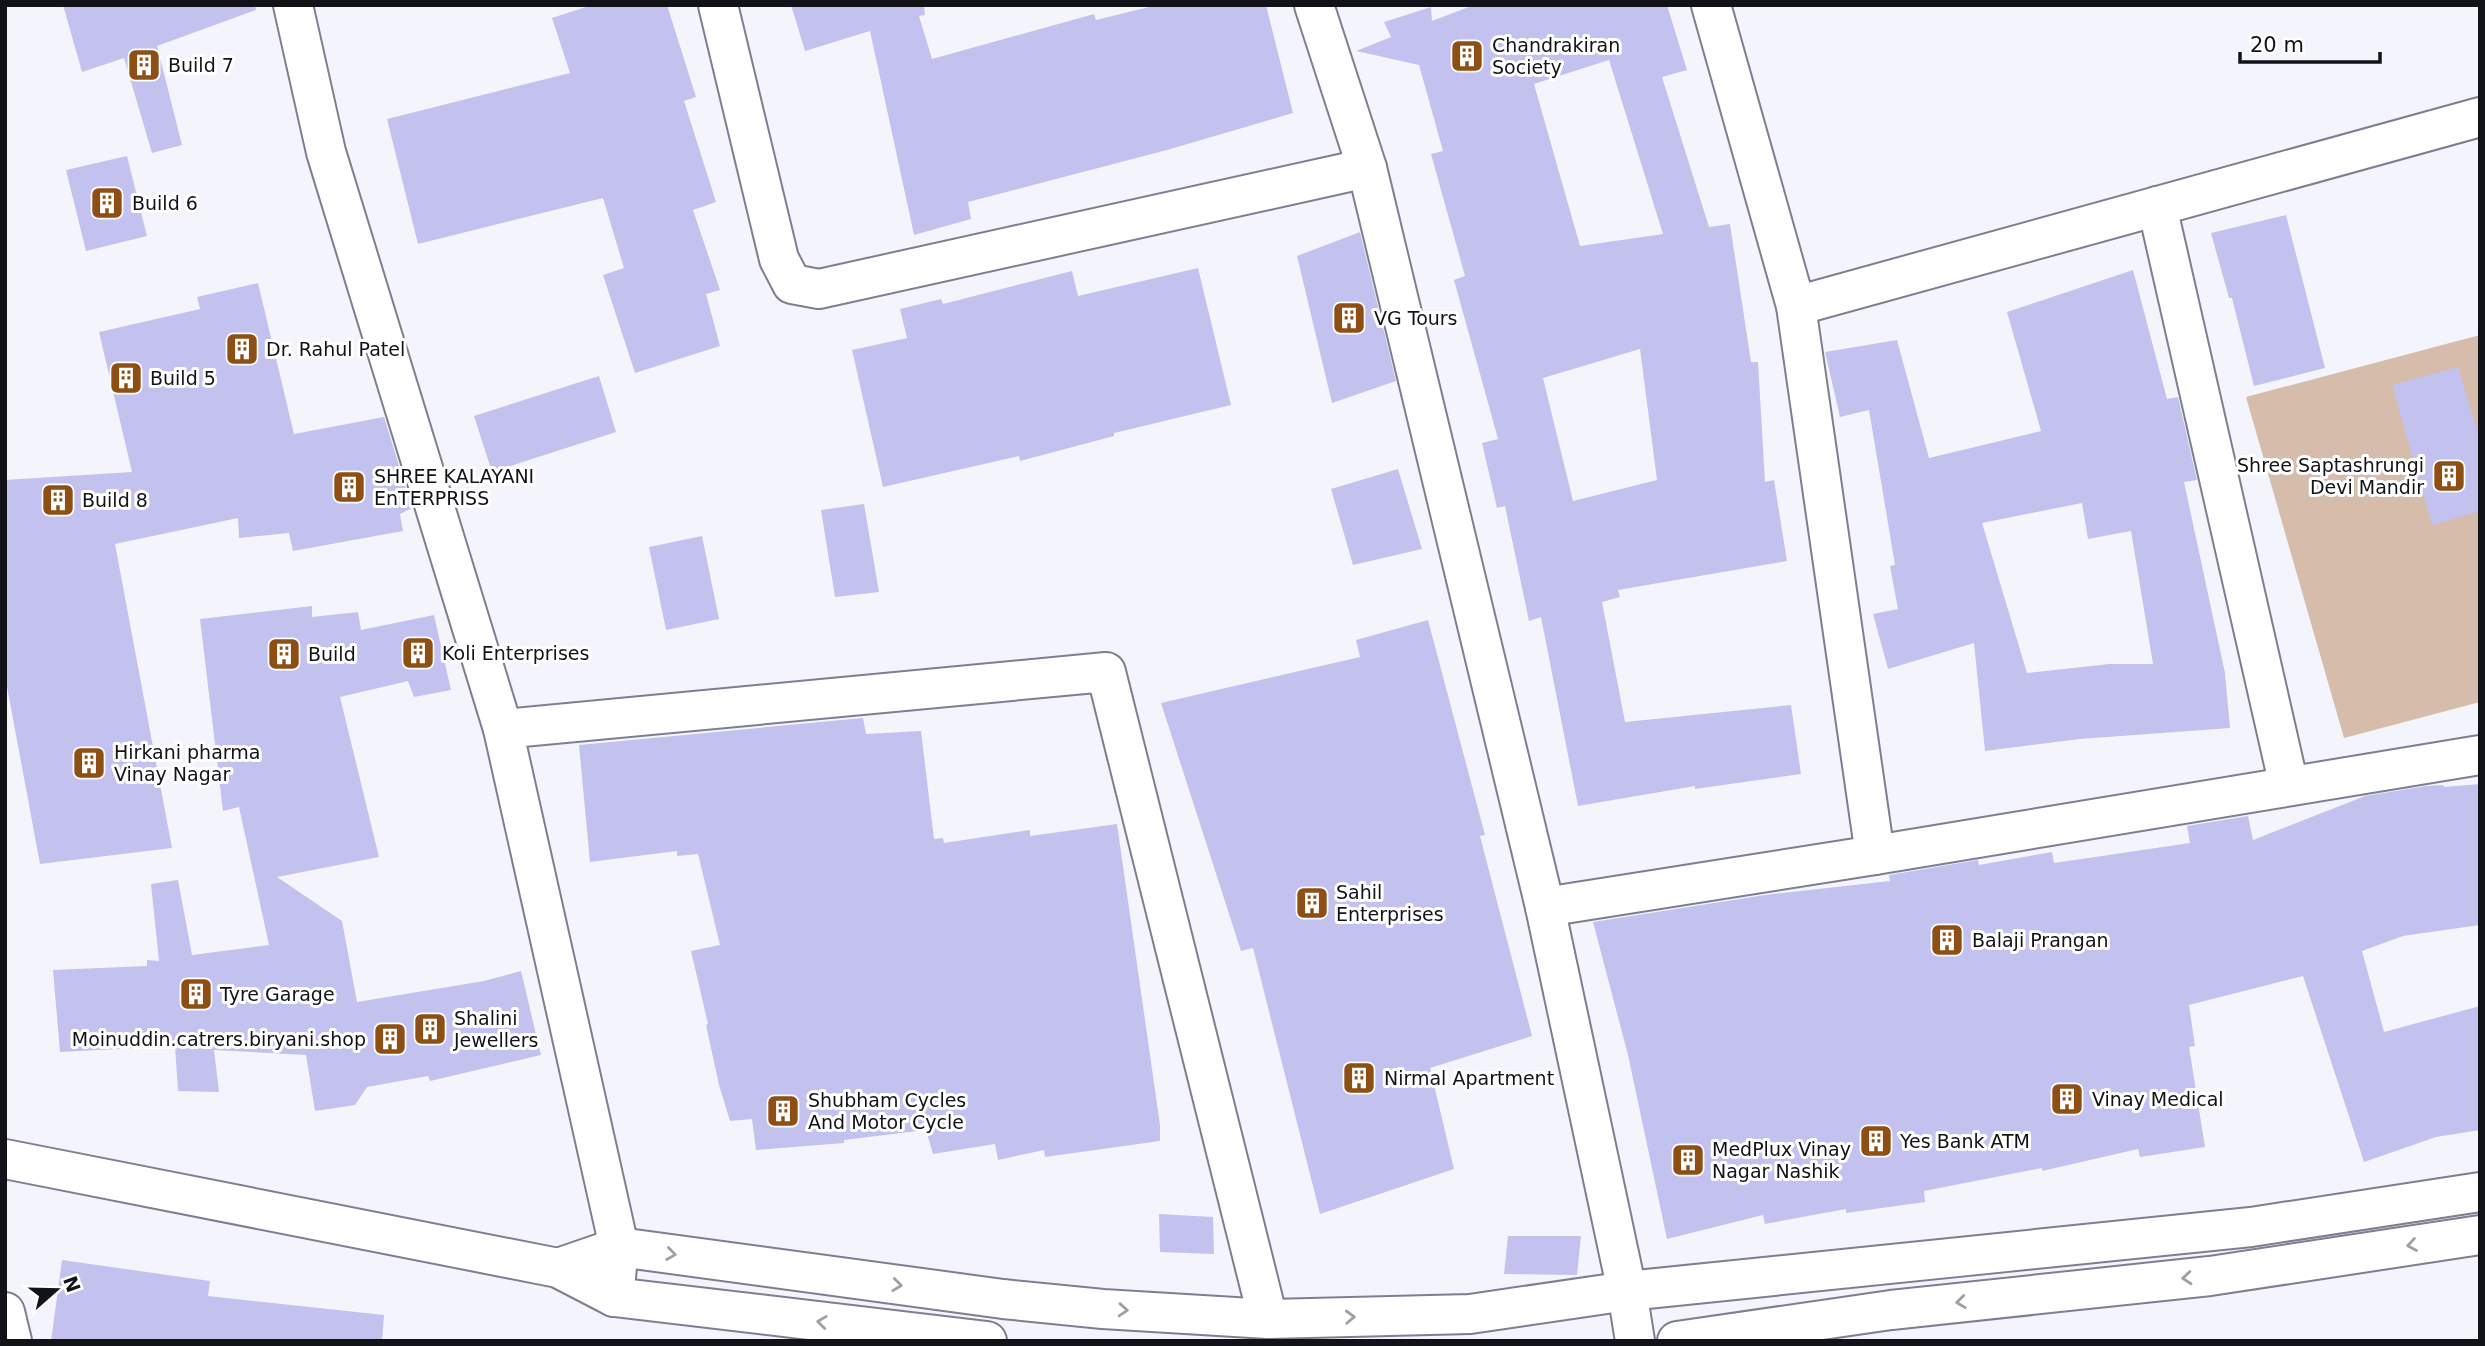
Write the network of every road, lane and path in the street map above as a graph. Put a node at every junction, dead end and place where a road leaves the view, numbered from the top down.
1 (293, 5) edge
2 (718, 5) edge
3 (1314, 5) edge
4 (1711, 5) edge
5 (2480, 117) edge
6 (1367, 168) junction
7 (2157, 206) junction
8 (1796, 306) junction
9 (503, 729) junction
10 (2480, 755) edge
11 (2289, 786) junction
12 (1875, 855) junction
13 (1545, 907) junction
14 (5, 1159) edge
15 (2480, 1192) edge
16 (2480, 1235) edge
17 (619, 1247) junction
18 (558, 1268) junction
19 (1627, 1291) junction
20 (614, 1297) junction
21 (5, 1312) edge
22 (1268, 1320) junction
23 (12, 1341) edge
24 (987, 1341) edge
25 (1635, 1341) edge
26 (1677, 1341) edge

1 - 9 street
2 - 6 street
3 - 6 street
4 - 8 street
5 - 7 street
6 - 13 street
7 - 8 street
7 - 11 street
8 - 12 street
9 - 17 street
9 - 22 street
10 - 11 street
11 - 12 street
12 - 13 street
13 - 19 street
14 - 18 street
15 - 19 street
16 -> 26 street
17 - 18 street
17 - 20 street
17 -> 22 street
18 - 20 street
22 -> 19 street
19 - 25 street
24 -> 20 street
21 - 23 street

